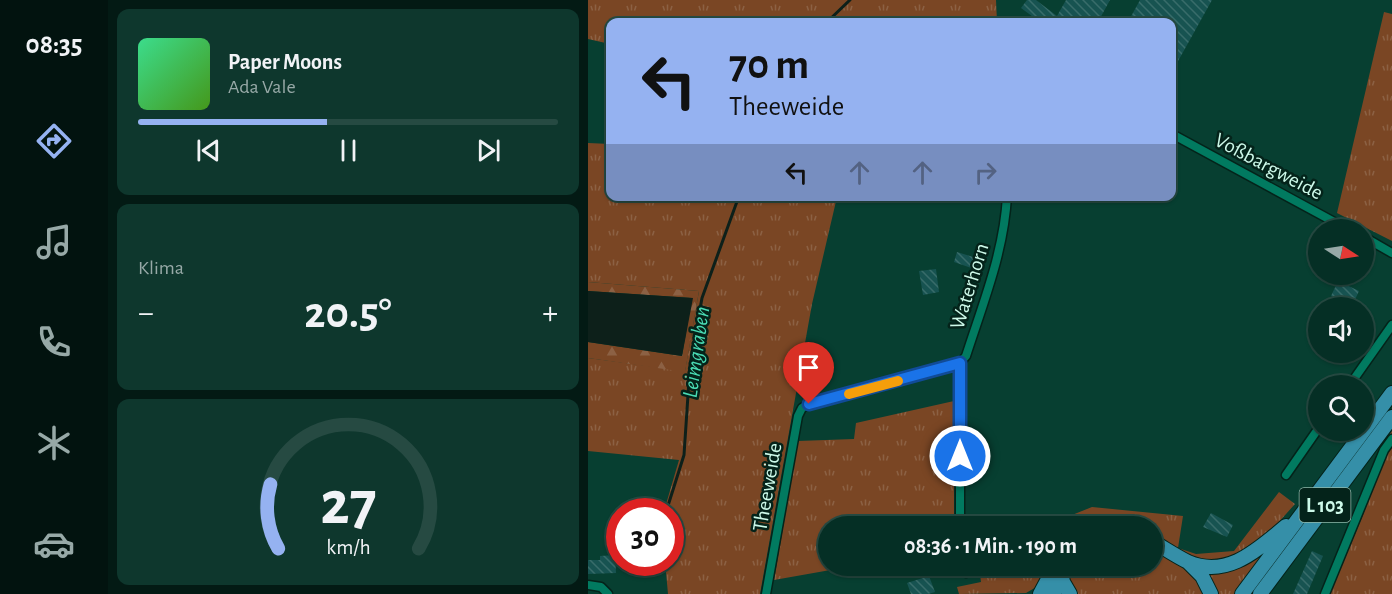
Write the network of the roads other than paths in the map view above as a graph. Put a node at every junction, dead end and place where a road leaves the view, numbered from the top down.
1 (1176, 136) edge
2 (1007, 201) edge
3 (1329, 219) edge
4 (1374, 243) edge
5 (1392, 253) edge
6 (1392, 325) edge
7 (960, 363) junction
8 (1357, 375) edge
9 (1392, 393) edge
10 (1392, 417) edge
11 (1392, 439) edge
12 (1310, 441) edge
13 (1286, 475) dead end
14 (1302, 514) junction
15 (960, 516) edge
16 (1163, 547) edge
17 (1188, 561) junction
18 (1053, 576) edge
19 (1058, 576) edge
20 (1062, 576) edge
21 (588, 585) edge
22 (609, 594) edge
23 (766, 594) edge
24 (1040, 594) edge
25 (1054, 594) edge
26 (1070, 594) edge
27 (1211, 594) edge
28 (1242, 594) edge
29 (1260, 594) edge
30 (1325, 594) edge

1 - 3 street, Voßbargweide
2 - 7 street, Waterhorn
4 - 5 street
6 - 8 street
7 - 15 street, Waterhorn
7 - 23 street, Theeweide
9 - 14 highway, L 103
10 - 29 highway, L 103
11 - 30 street
12 - 13 street
14 - 17 highway, L 103
14 - 28 highway, L 103
16 - 17 highway, L 103
17 - 27 highway, L 103
18 - 24 highway
19 - 25 highway
20 - 26 highway
21 - 22 street

